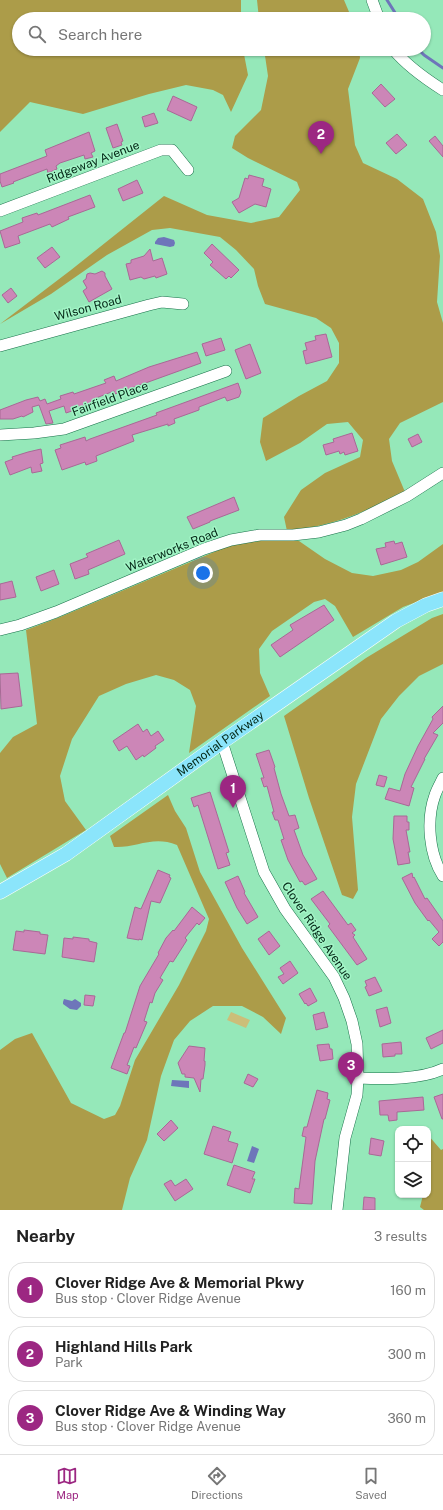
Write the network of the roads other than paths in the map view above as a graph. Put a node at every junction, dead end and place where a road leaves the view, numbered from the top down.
1 (372, 0) edge
2 (376, 12) edge
3 (398, 56) edge
4 (443, 90) edge
5 (188, 170) dead end
6 (0, 211) edge
7 (183, 304) dead end
8 (0, 346) edge
9 (226, 371) dead end
10 (0, 434) edge
11 (443, 472) edge
12 (443, 599) edge
13 (0, 630) edge
14 (222, 742) junction
15 (443, 778) edge
16 (443, 876) edge
17 (0, 892) edge
18 (443, 1069) edge
19 (358, 1078) junction
20 (337, 1210) edge

1 - 2 street
3 - 4 street
5 - 6 street, Ridgeway Avenue
7 - 8 street, Wilson Road
9 - 10 street, Fairfield Place
11 - 13 street, Waterworks Road
12 - 14 main road, Memorial Parkway
14 - 17 main road, Memorial Parkway
14 - 19 street, Clover Ridge Avenue
15 - 16 street
18 - 19 street
19 - 20 street, Clover Ridge Avenue

